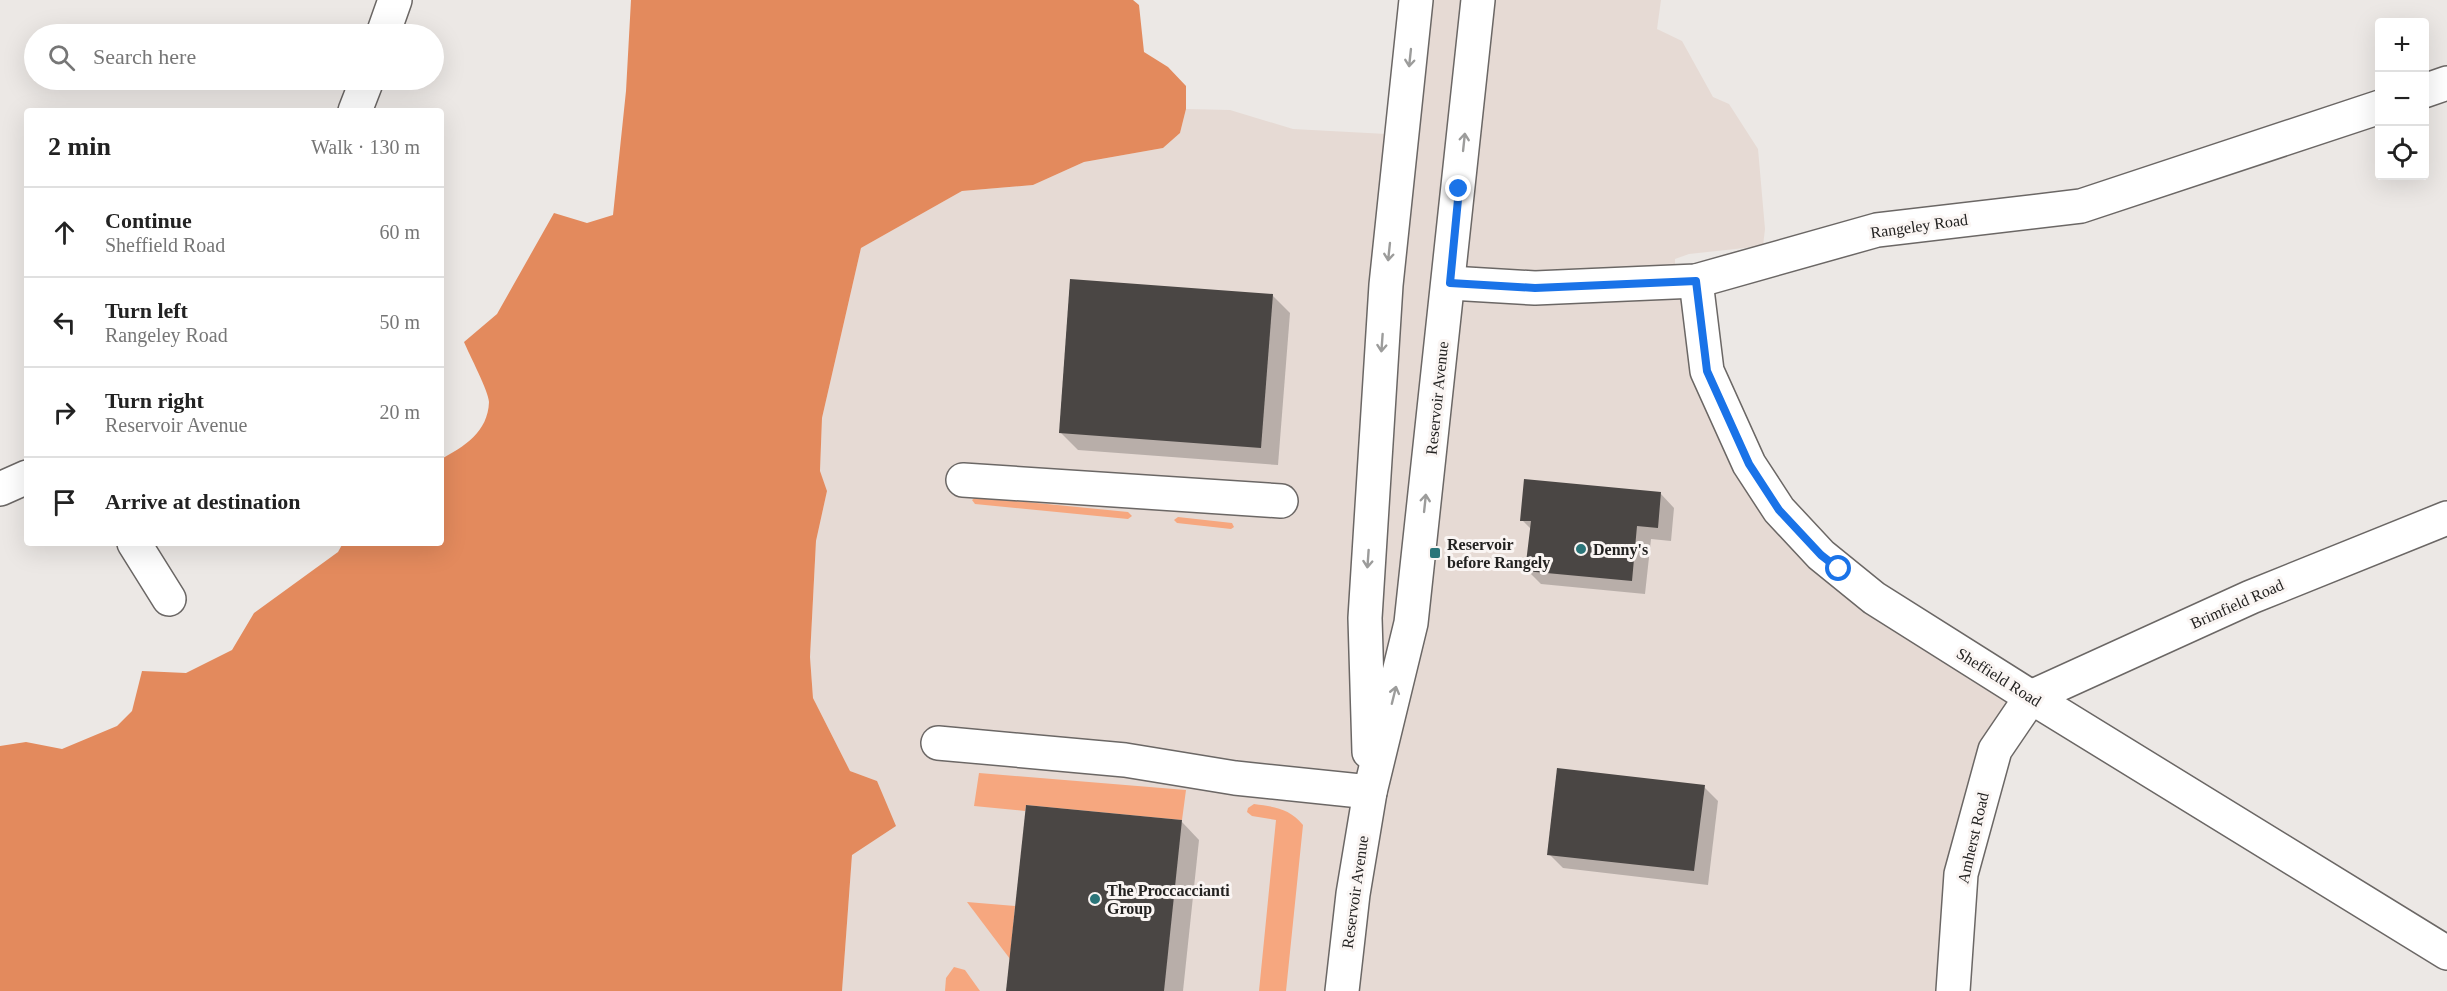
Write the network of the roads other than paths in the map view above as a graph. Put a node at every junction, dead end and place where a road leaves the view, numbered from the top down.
1 (395, 0) edge
2 (1416, 0) edge
3 (1478, 0) edge
4 (387, 24) edge
5 (2447, 83) edge
6 (2429, 89) edge
7 (363, 90) edge
8 (356, 108) edge
9 (2375, 108) edge
10 (1696, 281) junction
11 (1450, 283) junction
12 (24, 478) edge
13 (963, 480) dead end
14 (0, 489) edge
15 (1281, 501) dead end
16 (2447, 518) edge
17 (136, 546) edge
18 (169, 599) dead end
19 (2031, 697) junction
20 (938, 742) dead end
21 (1370, 792) junction
22 (2447, 953) edge
23 (1342, 991) edge
24 (1953, 991) edge

1 - 4 street
2 -> 21 street, Reservoir Avenue
11 -> 3 street, Reservoir Avenue
5 - 6 street
7 - 8 street
9 - 10 street, Rangeley Road
10 - 11 street, Rangeley Road
10 - 19 street, Sheffield Road
21 -> 11 street, Reservoir Avenue
12 - 14 street
13 - 15 street
16 - 19 street, Brimfield Road
17 - 18 street
19 - 22 street, Sheffield Road
19 - 24 street, Amherst Road
20 - 21 street
21 - 23 street, Reservoir Avenue

